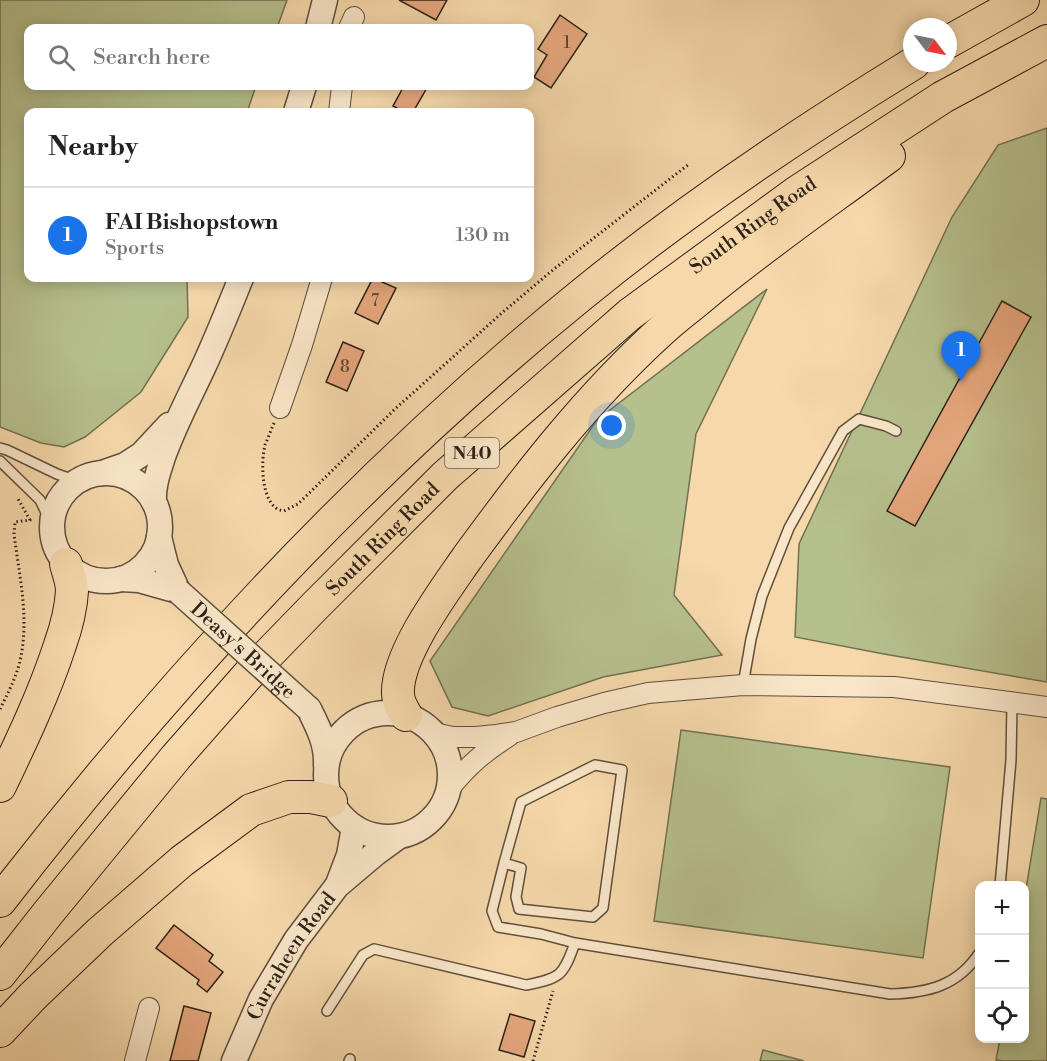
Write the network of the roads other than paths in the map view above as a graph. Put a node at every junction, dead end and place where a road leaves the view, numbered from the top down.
1 (325, 0) edge
2 (1023, 0) edge
3 (319, 24) edge
4 (957, 37) edge
5 (1044, 42) edge
6 (903, 70) edge
7 (303, 90) edge
8 (342, 90) edge
9 (297, 108) edge
10 (339, 108) edge
11 (239, 282) edge
12 (321, 282) edge
13 (280, 408) road end
14 (182, 410) junction
15 (896, 430) dead end
16 (0, 448) edge
17 (0, 461) edge
18 (102, 473) junction
19 (77, 481) junction
20 (154, 502) junction
21 (52, 525) junction
22 (159, 537) junction
23 (66, 564) junction
24 (121, 579) junction
25 (178, 591) junction
26 (743, 685) junction
27 (1012, 703) junction
28 (1047, 707) edge
29 (309, 709) junction
30 (406, 715) junction
31 (360, 719) junction
32 (516, 732) junction
33 (434, 733) junction
34 (326, 765) junction
35 (0, 786) edge
36 (448, 790) junction
37 (332, 801) junction
38 (354, 827) junction
39 (398, 837) junction
40 (504, 863) junction
41 (1000, 881) edge
42 (337, 886) junction
43 (0, 901) edge
44 (574, 943) junction
45 (975, 959) edge
46 (0, 974) edge
47 (149, 1008) dead end
48 (327, 1011) dead end
49 (0, 1031) edge
50 (135, 1061) edge
51 (234, 1061) edge

1 - 3 street
2 - 4 highway
5 - 30 highway
5 - 46 highway, South Ring Road / N40
6 - 43 highway, N40
7 - 9 street
8 - 10 street
11 - 14 street
12 - 13 street
14 - 18 street
14 - 20 street
15 - 26 lane
16 - 19 lane
17 - 21 lane
18 - 19 street
18 - 20 street
19 - 21 street
20 - 22 street
21 - 23 street
22 - 24 street
22 - 25 street
23 - 24 street
23 - 35 highway
24 - 25 street
25 - 29 street, Deasy's Bridge, bridge
26 - 27 street
26 - 32 street
27 - 28 street
27 - 41 lane
29 - 31 street, Curraheen Road
29 - 34 street
30 - 31 street, Curraheen Road
30 - 33 street, Curraheen Road
31 - 34 street, Curraheen Road
32 - 33 street
32 - 36 street
33 - 36 street, Curraheen Road
34 - 37 street
36 - 39 street, Curraheen Road
37 - 38 street
37 - 49 highway
38 - 39 street
38 - 42 street, Curraheen Road
39 - 42 street, Curraheen Road
40 - 40 lane
40 - 44 lane
42 - 51 street, Curraheen Road
44 - 45 lane
44 - 48 lane
47 - 50 street

